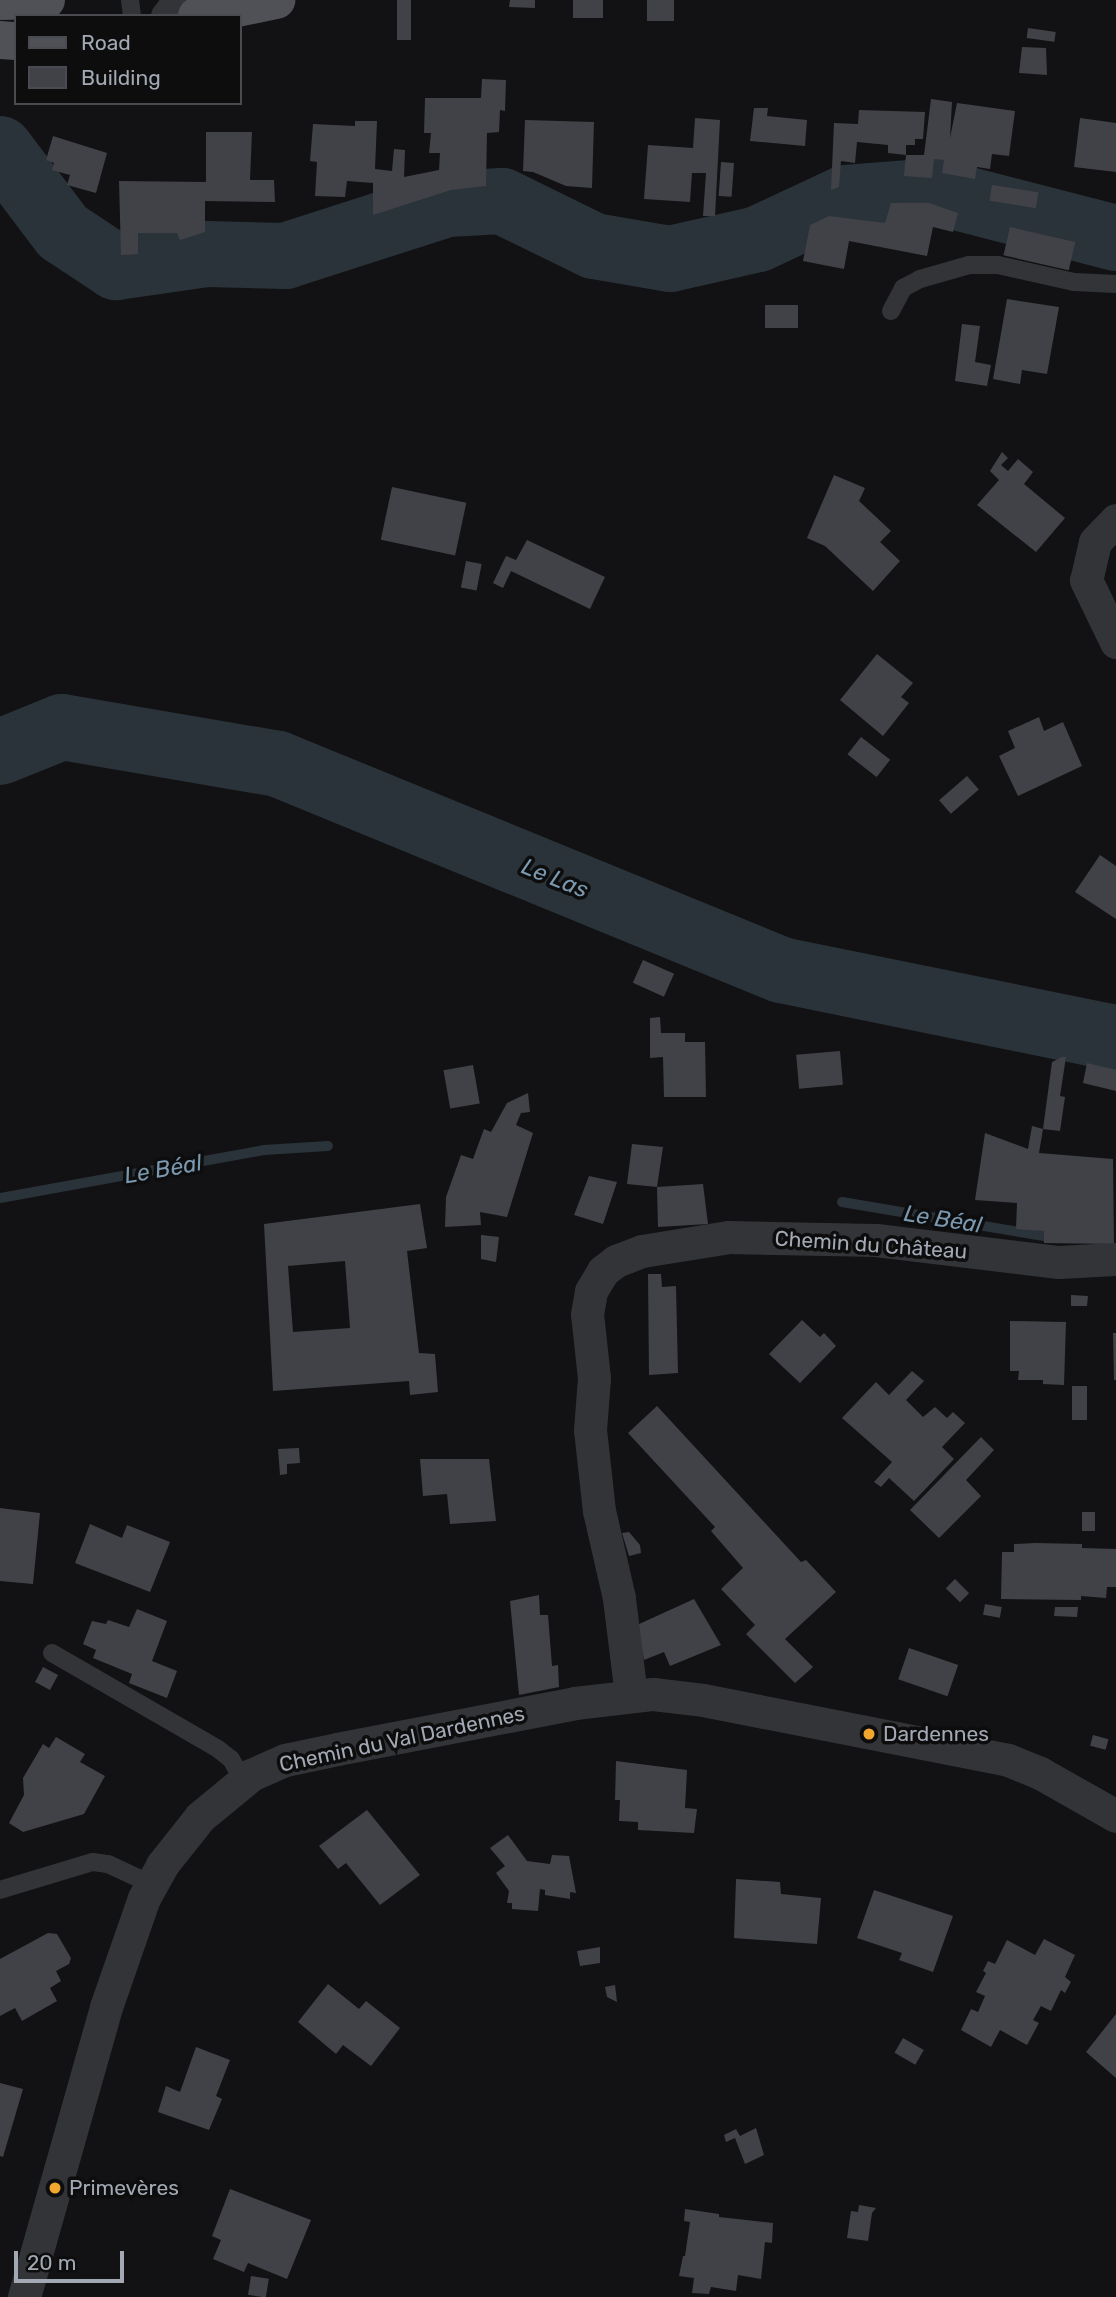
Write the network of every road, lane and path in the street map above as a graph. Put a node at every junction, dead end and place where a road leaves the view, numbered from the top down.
1 (46, 0) edge
2 (194, 0) edge
3 (276, 0) edge
4 (0, 1) edge
5 (169, 14) edge
6 (207, 14) edge
7 (1116, 284) edge
8 (891, 311) dead end
9 (1116, 520) edge
10 (1116, 642) edge
11 (1116, 1259) edge
12 (52, 1653) dead end
13 (631, 1695) junction
14 (243, 1781) junction
15 (1116, 1815) edge
16 (151, 1884) junction
17 (0, 1890) edge
18 (24, 2297) edge

1 - 4 main road
2 - 5 street
3 - 6 main road
7 - 8 lane
9 - 10 street
11 - 13 street, Chemin du Château
12 - 14 lane
13 - 14 street, Chemin du Val Dardennes
13 - 15 street, Chemin du Val Dardennes
14 - 16 street, Chemin du Val Dardennes
16 - 17 lane
16 - 18 street, Chemin du Val Dardennes

